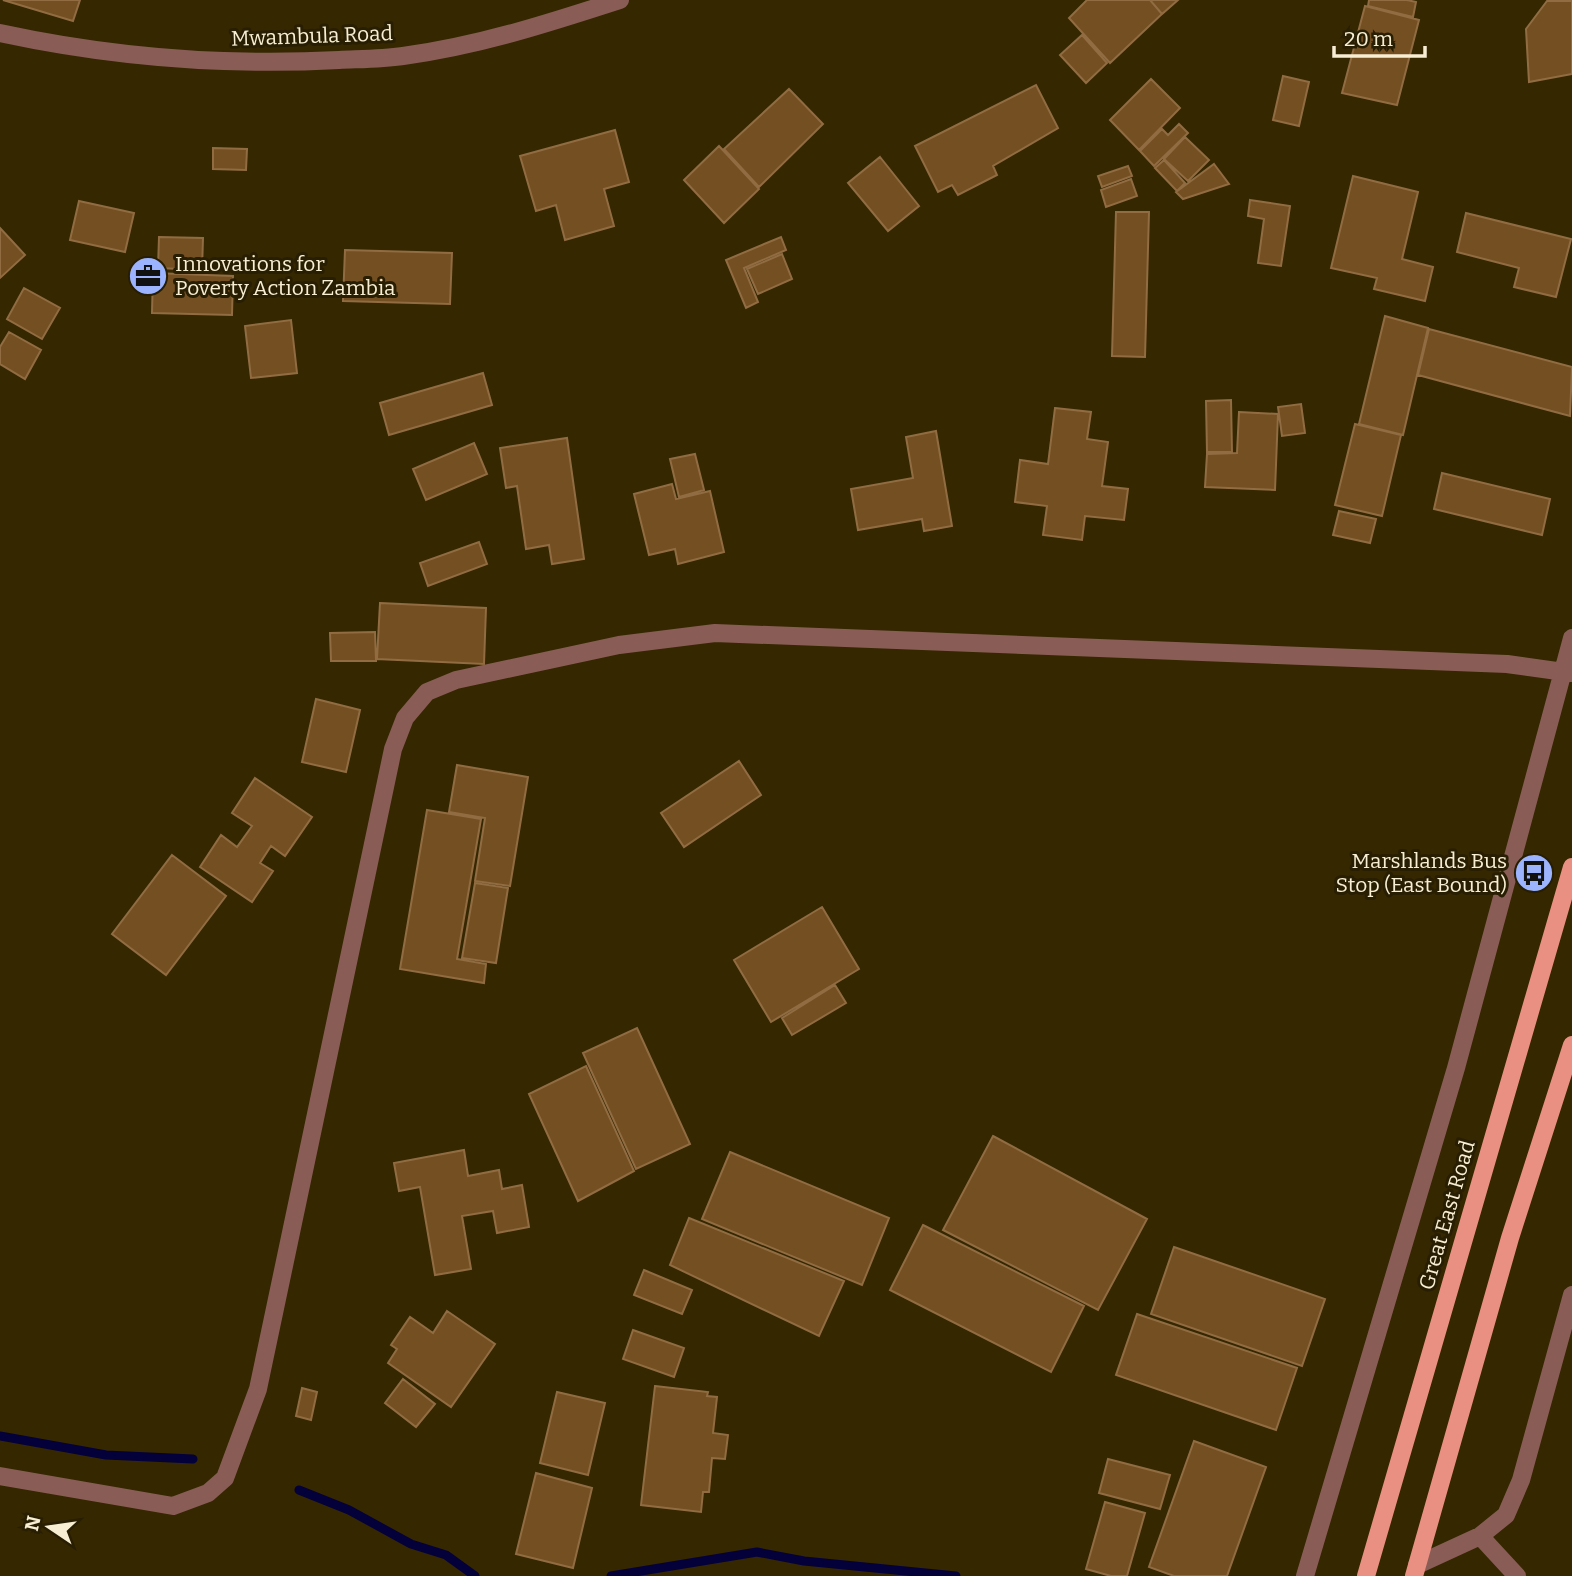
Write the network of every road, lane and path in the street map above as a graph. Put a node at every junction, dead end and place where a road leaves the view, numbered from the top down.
1 (620, 0) edge
2 (0, 33) edge
3 (1572, 638) edge
4 (1568, 672) edge
5 (1572, 867) edge
6 (1572, 1045) edge
7 (1572, 1295) edge
8 (0, 1476) edge
9 (1480, 1536) junction
10 (1415, 1570) edge
11 (1305, 1576) edge
12 (1366, 1576) edge
13 (1517, 1576) edge

1 - 2 street, Mwambula Road
3 - 4 street
4 - 8 street
4 - 11 street
5 - 12 main road, Great East Road
6 - 10 main road
7 - 9 street
9 - 10 street
9 - 13 street

